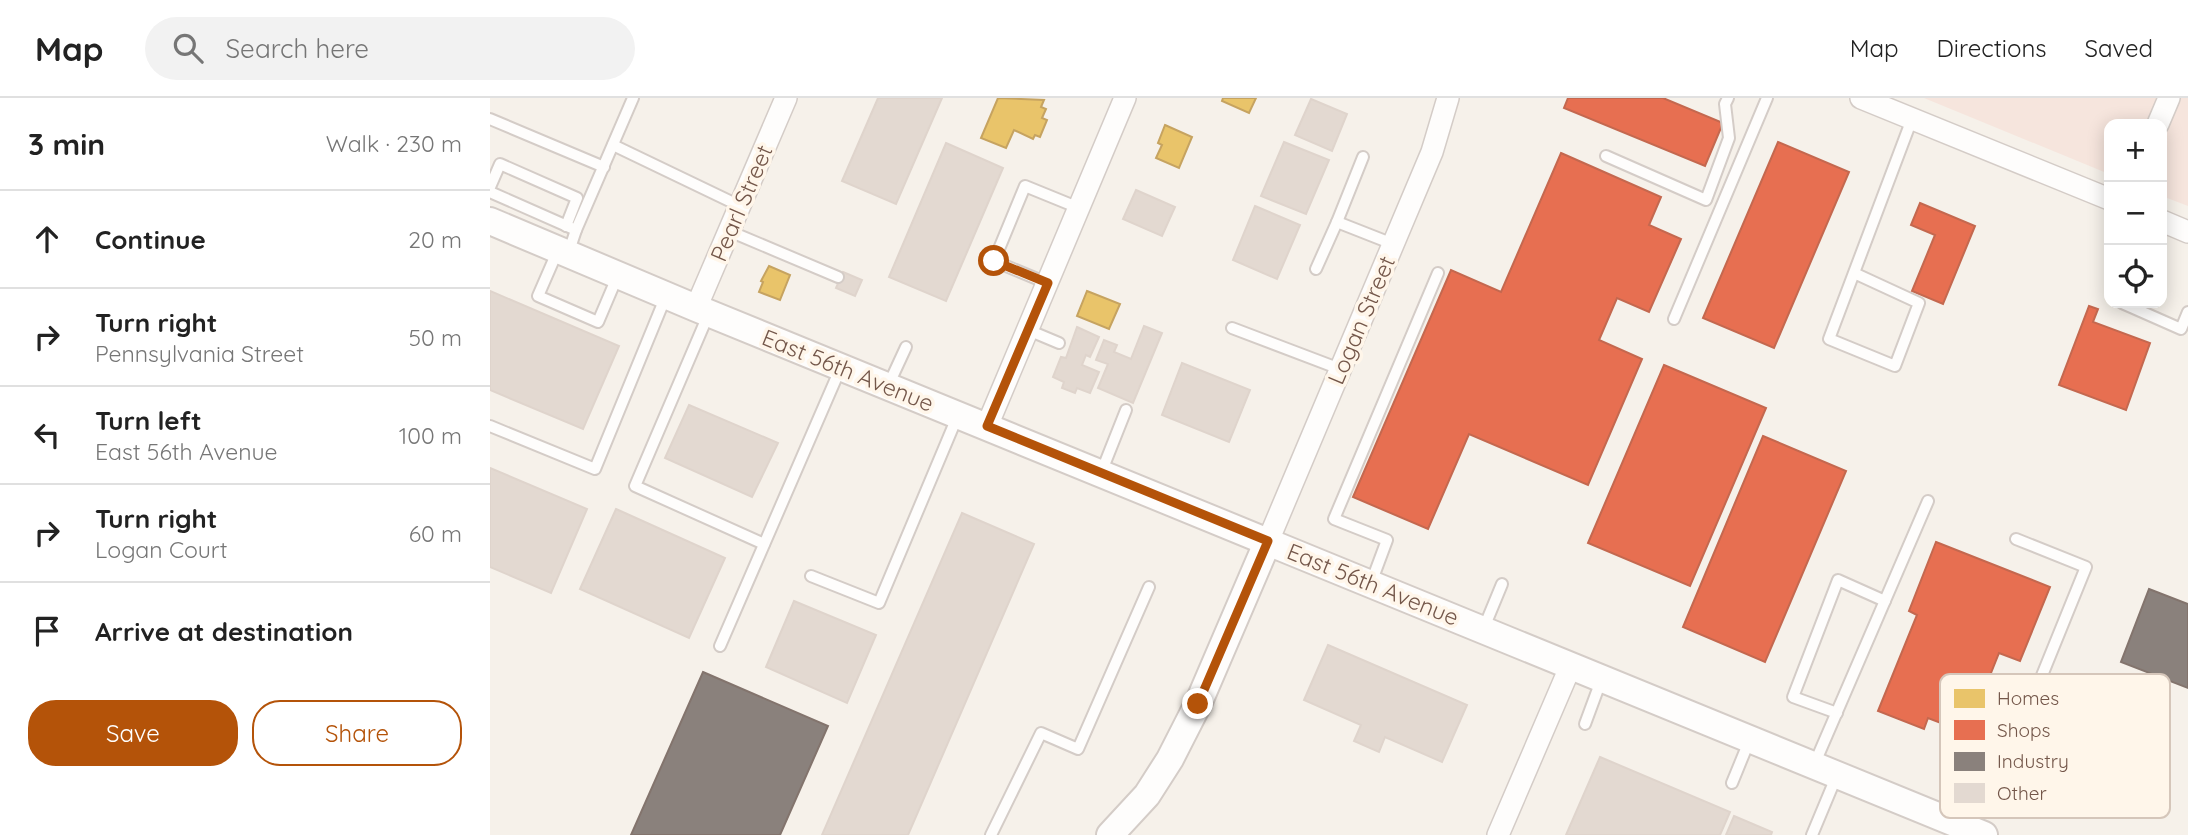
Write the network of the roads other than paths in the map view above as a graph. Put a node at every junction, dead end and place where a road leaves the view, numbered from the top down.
1 (634, 98) edge
2 (786, 98) edge
3 (1125, 98) edge
4 (1448, 98) edge
5 (1728, 98) edge
6 (1766, 98) edge
7 (1861, 98) edge
8 (2169, 98) edge
9 (490, 119) edge
10 (1912, 119) junction
11 (2160, 119) edge
12 (613, 145) junction
13 (1606, 156) dead end
14 (1363, 157) dead end
15 (604, 167) junction
16 (490, 190) edge
17 (2104, 198) edge
18 (740, 206) junction
19 (1079, 208) junction
20 (490, 221) edge
21 (1337, 222) junction
22 (2167, 223) edge
23 (729, 231) junction
24 (2188, 232) edge
25 (567, 240) junction
26 (1393, 244) junction
27 (1315, 269) dead end
28 (1854, 273) junction
29 (1438, 274) dead end
30 (618, 275) junction
31 (838, 277) dead end
32 (1048, 283) junction
33 (666, 296) junction
34 (2133, 308) edge
35 (702, 311) junction
36 (2188, 312) edge
37 (1674, 319) dead end
38 (1232, 328) dead end
39 (1028, 330) junction
40 (1059, 343) dead end
41 (906, 347) dead end
42 (841, 367) junction
43 (1340, 369) junction
44 (888, 386) junction
45 (1126, 410) dead end
46 (958, 415) junction
47 (490, 426) edge
48 (987, 426) junction
49 (1101, 473) junction
50 (1928, 501) dead end
51 (2016, 539) dead end
52 (1268, 541) junction
53 (764, 544) junction
54 (811, 576) dead end
55 (1371, 583) junction
56 (1502, 584) dead end
57 (1149, 587) dead end
58 (1885, 601) junction
59 (1483, 629) junction
60 (720, 646) dead end
61 (1571, 665) junction
62 (2042, 674) edge
63 (1602, 678) junction
64 (1837, 713) junction
65 (1585, 724) dead end
66 (1750, 739) junction
67 (1826, 770) junction
68 (1732, 783) dead end
69 (1940, 817) edge
70 (1943, 818) edge
71 (991, 835) edge
72 (1110, 835) edge
73 (1498, 835) edge
74 (1812, 835) edge
75 (1984, 835) edge

1 - 12 lane
2 - 18 street, Pearl Street
3 - 19 street
4 - 26 street, Logan Street
5 - 13 lane
6 - 37 lane
7 - 10 street
8 - 11 street
9 - 15 lane
10 - 17 street
10 - 28 lane
12 - 15 lane
12 - 18 lane
14 - 21 lane
15 - 25 lane
16 - 25 lane
16 - 25 lane
18 - 23 street, Pearl Street
19 - 32 street
19 - 32 lane
20 - 25 street, East 56th Avenue
21 - 26 lane
21 - 27 lane
22 - 24 street
23 - 31 lane
23 - 35 street, Pearl Street
25 - 30 street, East 56th Avenue
25 - 30 lane
26 - 43 street, Logan Street
28 - 28 lane
29 - 55 lane
30 - 33 street, East 56th Avenue
32 - 39 street
33 - 35 street, East 56th Avenue
33 - 47 lane
34 - 36 lane
35 - 42 street, East 56th Avenue
35 - 53 lane
38 - 43 lane
39 - 40 lane
39 - 48 street
41 - 44 lane
42 - 44 street, East 56th Avenue
42 - 53 lane
43 - 52 street, Logan Street
44 - 46 street, East 56th Avenue
45 - 49 lane
46 - 48 street, East 56th Avenue
46 - 54 lane
48 - 49 street, East 56th Avenue
49 - 52 street, East 56th Avenue
50 - 58 lane
51 - 62 lane
52 - 55 street, East 56th Avenue
52 - 72 street
53 - 60 lane
55 - 59 street, East 56th Avenue
56 - 59 lane
57 - 71 lane
58 - 64 lane
58 - 64 lane
59 - 61 street, East 56th Avenue
61 - 63 street, East 56th Avenue
61 - 73 street
63 - 65 lane
63 - 66 street, East 56th Avenue
64 - 67 lane
66 - 67 street, East 56th Avenue
66 - 68 lane
67 - 69 street, East 56th Avenue
67 - 74 lane
70 - 75 street, East 56th Avenue

